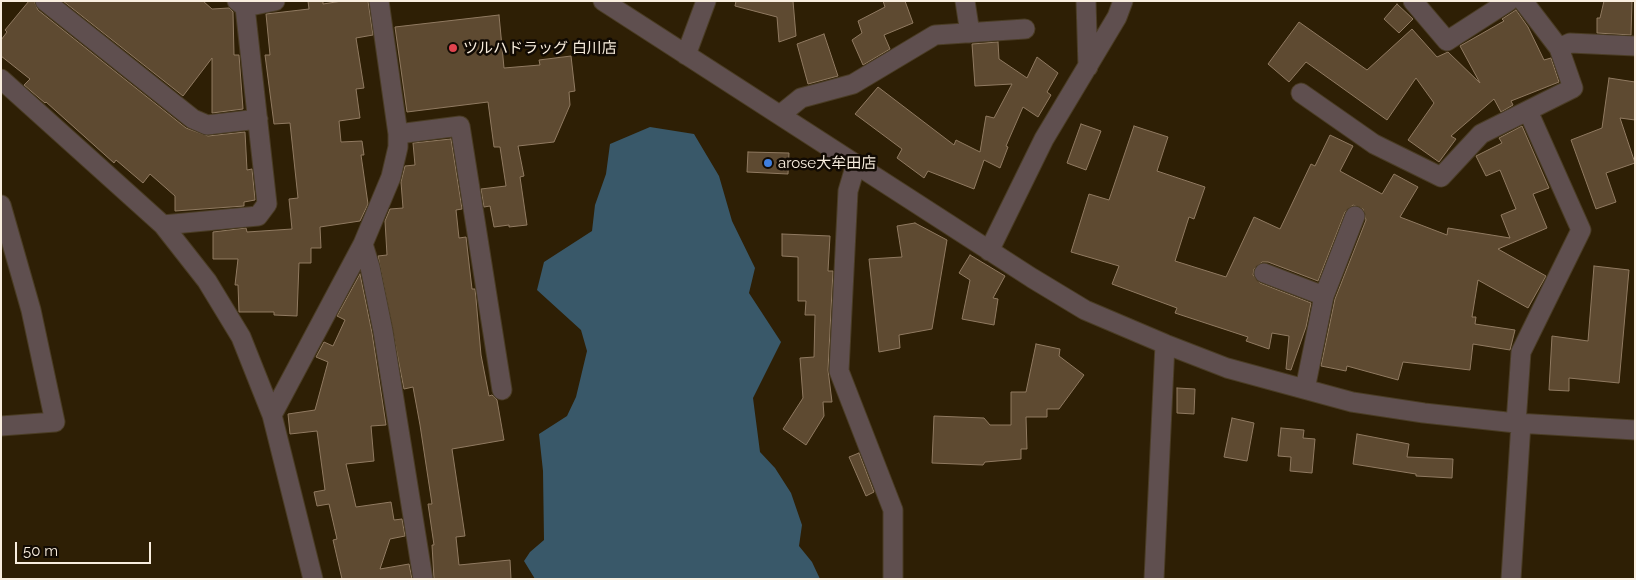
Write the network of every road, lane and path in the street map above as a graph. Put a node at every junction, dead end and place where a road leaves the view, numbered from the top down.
1 (45, 1) edge
2 (275, 1) edge
3 (379, 1) edge
4 (603, 1) edge
5 (706, 1) edge
6 (965, 1) edge
7 (1086, 1) edge
8 (1123, 1) edge
9 (1413, 1) edge
10 (1508, 1) edge
11 (1523, 1) edge
12 (241, 4) edge
13 (1025, 29) dead end
14 (970, 33) junction
15 (1635, 46) edge
16 (1559, 48) junction
17 (686, 55) junction
18 (1088, 67) junction
19 (1, 79) edge
20 (1301, 94) dead end
21 (1528, 111) junction
22 (780, 115) junction
23 (258, 118) junction
24 (398, 134) junction
25 (856, 164) junction
26 (1, 204) edge
27 (1355, 216) dead end
28 (163, 225) junction
29 (363, 244) junction
30 (990, 251) junction
31 (1264, 273) dead end
32 (1324, 296) junction
33 (1165, 344) junction
34 (1305, 389) junction
35 (502, 390) dead end
36 (272, 415) junction
37 (1519, 423) junction
38 (1, 426) edge
39 (1635, 430) edge
40 (313, 579) edge
41 (423, 579) edge
42 (894, 579) edge
43 (1154, 579) edge
44 (1511, 579) edge

1 - 23 street
2 - 12 street
3 - 24 street
4 - 17 street
5 - 17 street
6 - 14 street
7 - 18 street
8 - 18 street
9 - 10 street
11 - 16 street
12 - 23 street
13 - 14 street
14 - 22 street
15 - 16 street
16 - 21 street
17 - 22 street
18 - 30 street
19 - 28 street
20 - 21 street
21 - 37 street
22 - 25 street
23 - 28 street
24 - 29 street
24 - 35 street
25 - 30 street
25 - 42 street
26 - 38 street
27 - 32 street
28 - 36 street
29 - 36 street
29 - 41 street
30 - 33 street
31 - 32 street
32 - 34 street
33 - 34 street
33 - 43 street
34 - 37 street
36 - 40 street
37 - 39 street
37 - 44 street

